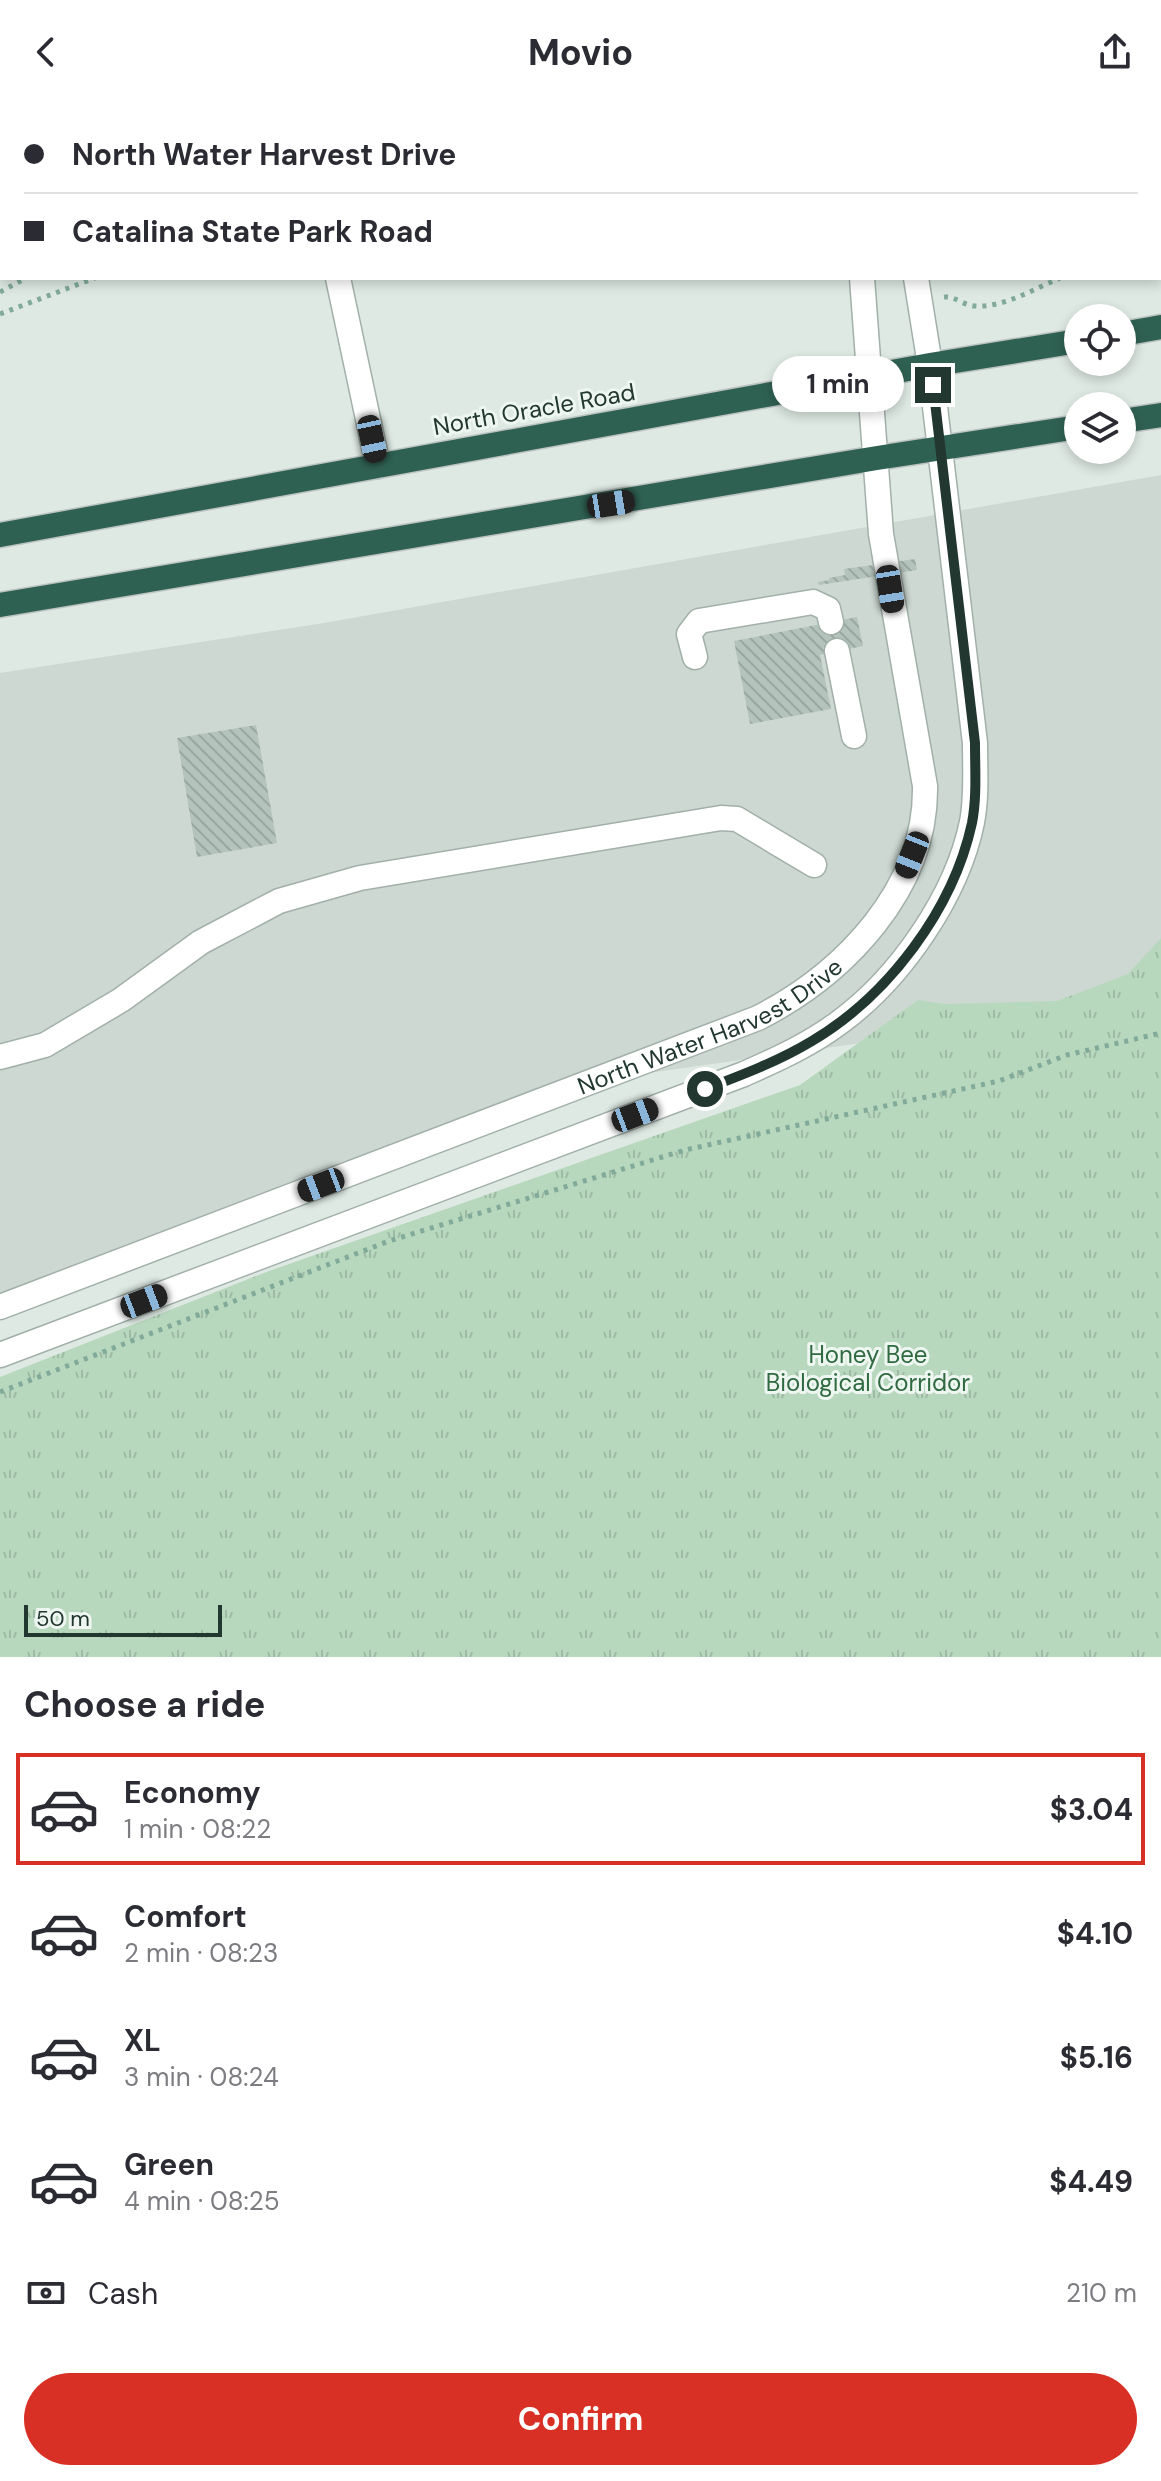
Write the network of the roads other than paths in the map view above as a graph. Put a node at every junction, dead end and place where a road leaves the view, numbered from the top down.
1 (338, 280) edge
2 (862, 280) edge
3 (918, 289) edge
4 (1161, 327) edge
5 (1136, 331) edge
6 (1064, 343) edge
7 (930, 365) junction
8 (871, 376) junction
9 (1161, 415) edge
10 (1136, 419) edge
11 (1064, 429) edge
12 (940, 448) junction
13 (877, 458) junction
14 (378, 466) junction
15 (0, 535) edge
16 (0, 605) edge
17 (831, 622) dead end
18 (837, 651) dead end
19 (695, 657) dead end
20 (854, 736) dead end
21 (814, 865) dead end
22 (0, 1057) edge
23 (0, 1307) edge
24 (0, 1355) edge

1 - 14 street
2 - 8 street, North Water Harvest Drive
3 - 7 street, North Water Harvest Drive
4 - 5 highway
6 - 7 highway, North Oracle Road
7 - 8 highway, North Oracle Road
7 - 12 street, North Water Harvest Drive
8 - 13 street, North Water Harvest Drive
8 - 14 highway, North Oracle Road
9 - 10 highway
11 - 12 highway
12 - 13 highway
12 - 24 street, North Water Harvest Drive
13 - 16 highway
13 - 23 street, North Water Harvest Drive
14 - 15 highway, North Oracle Road
17 - 19 street
18 - 20 street
21 - 22 street

